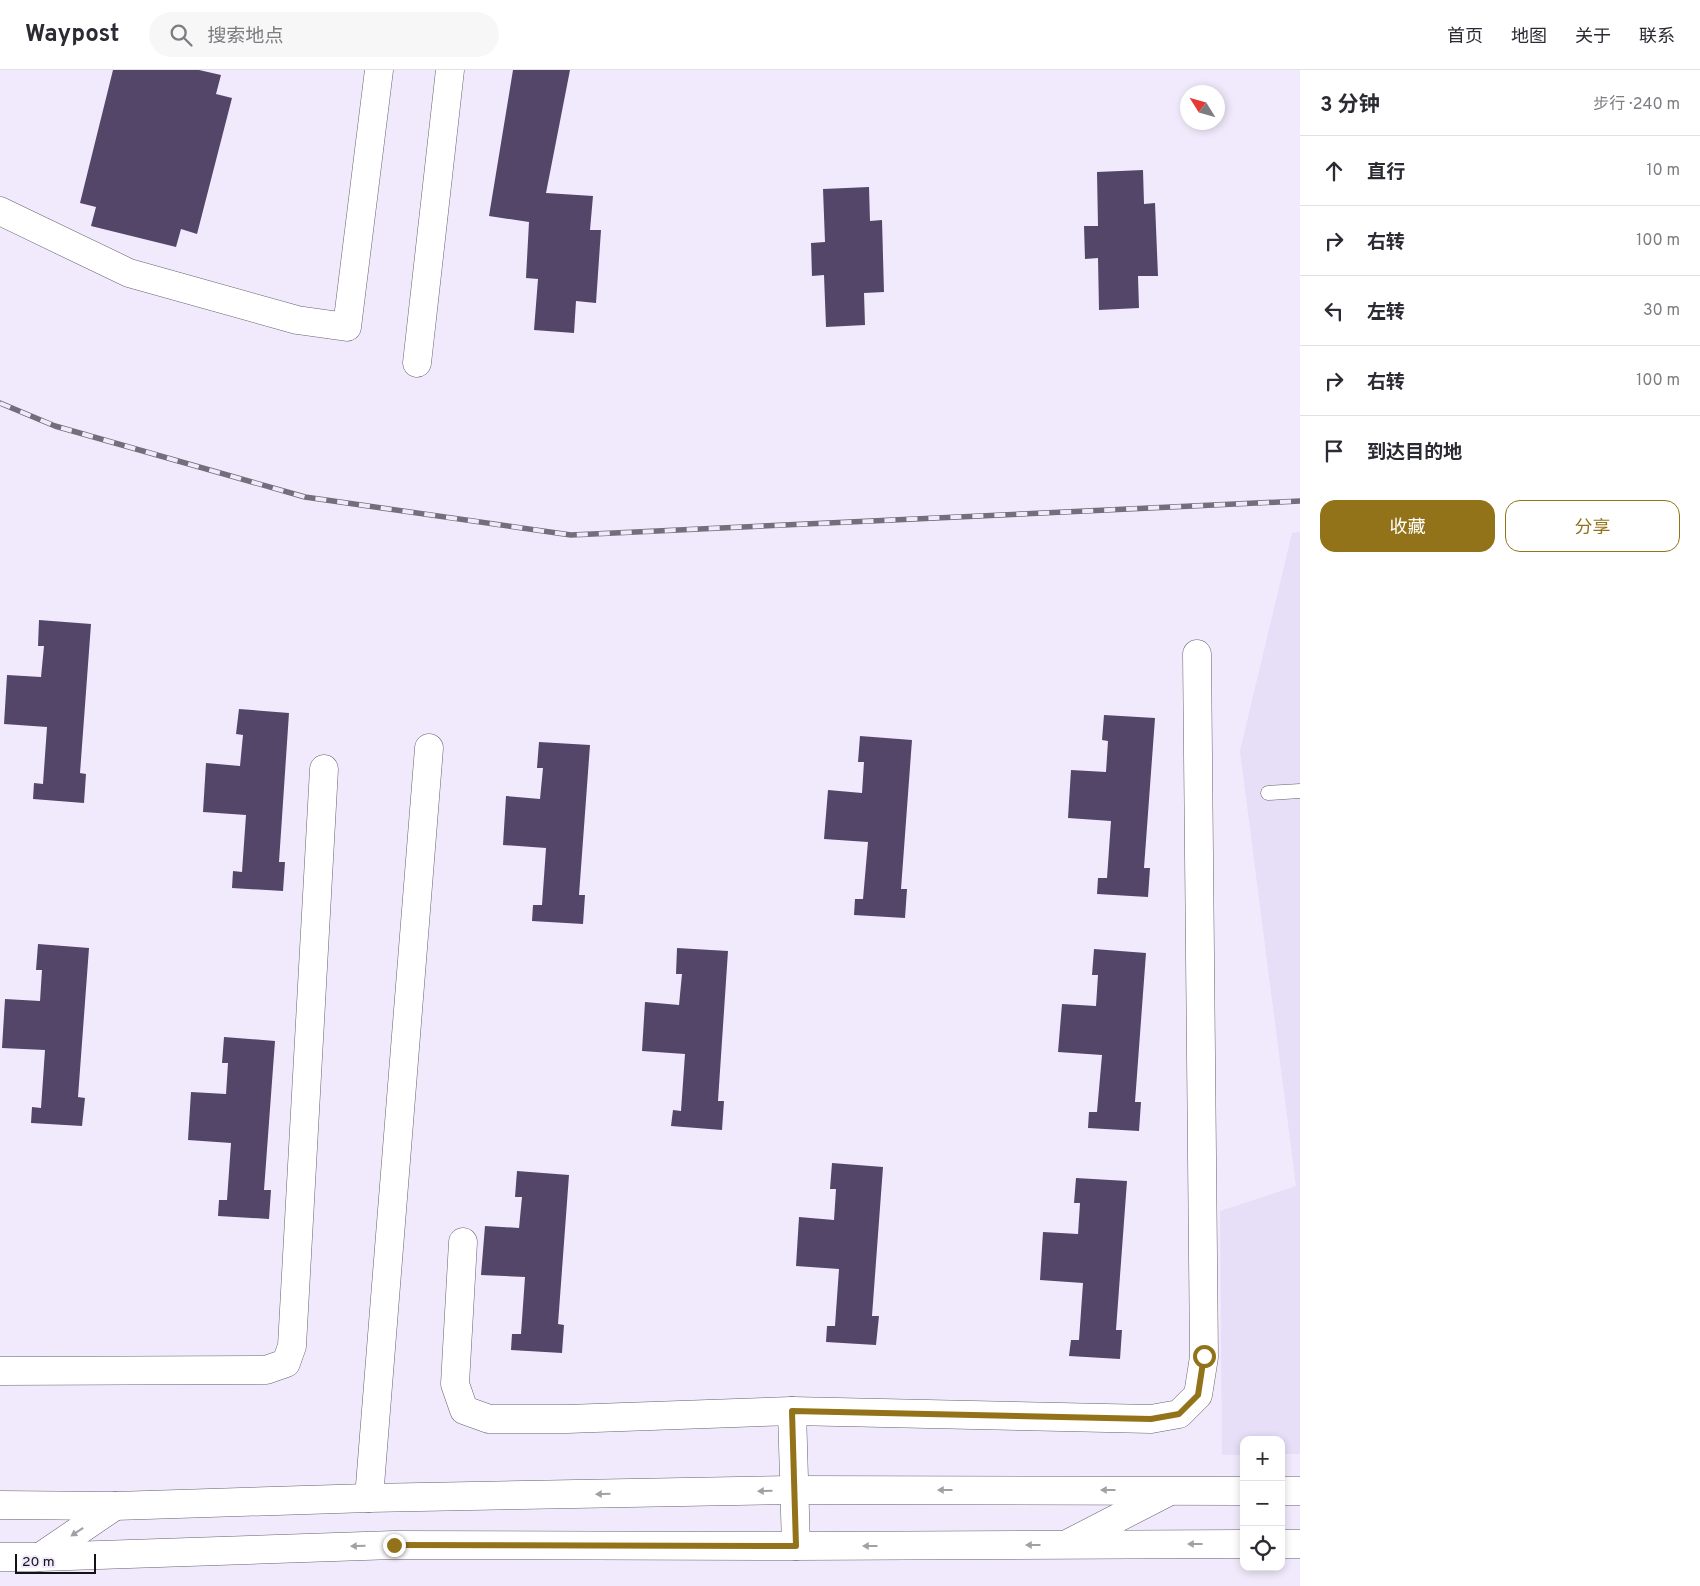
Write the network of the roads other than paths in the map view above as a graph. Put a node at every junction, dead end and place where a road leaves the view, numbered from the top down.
1 (379, 70) edge
2 (450, 70) edge
3 (0, 211) edge
4 (417, 363) dead end
5 (1197, 654) dead end
6 (429, 748) dead end
7 (324, 769) dead end
8 (1300, 791) edge
9 (1268, 793) dead end
10 (463, 1242) dead end
11 (0, 1371) edge
12 (792, 1411) junction
13 (794, 1490) junction
14 (1172, 1490) junction
15 (1240, 1491) edge
16 (1285, 1491) edge
17 (1300, 1491) edge
18 (369, 1498) junction
19 (0, 1506) edge
20 (115, 1506) junction
21 (1240, 1544) edge
22 (1285, 1544) edge
23 (1300, 1544) edge
24 (1066, 1545) junction
25 (796, 1546) junction
26 (0, 1557) edge
27 (40, 1557) junction

1 - 3 street
2 - 4 street
5 - 12 street
6 - 18 street
7 - 11 street
8 - 9 lane
10 - 12 street
12 - 13 street
14 -> 13 street
13 -> 18 street
13 - 25 street
14 - 15 street
14 - 24 street
16 - 17 street
18 - 20 street
19 - 20 street
20 -> 27 street
21 -> 24 street
22 - 23 street
24 -> 25 street
25 -> 27 street
26 - 27 street

